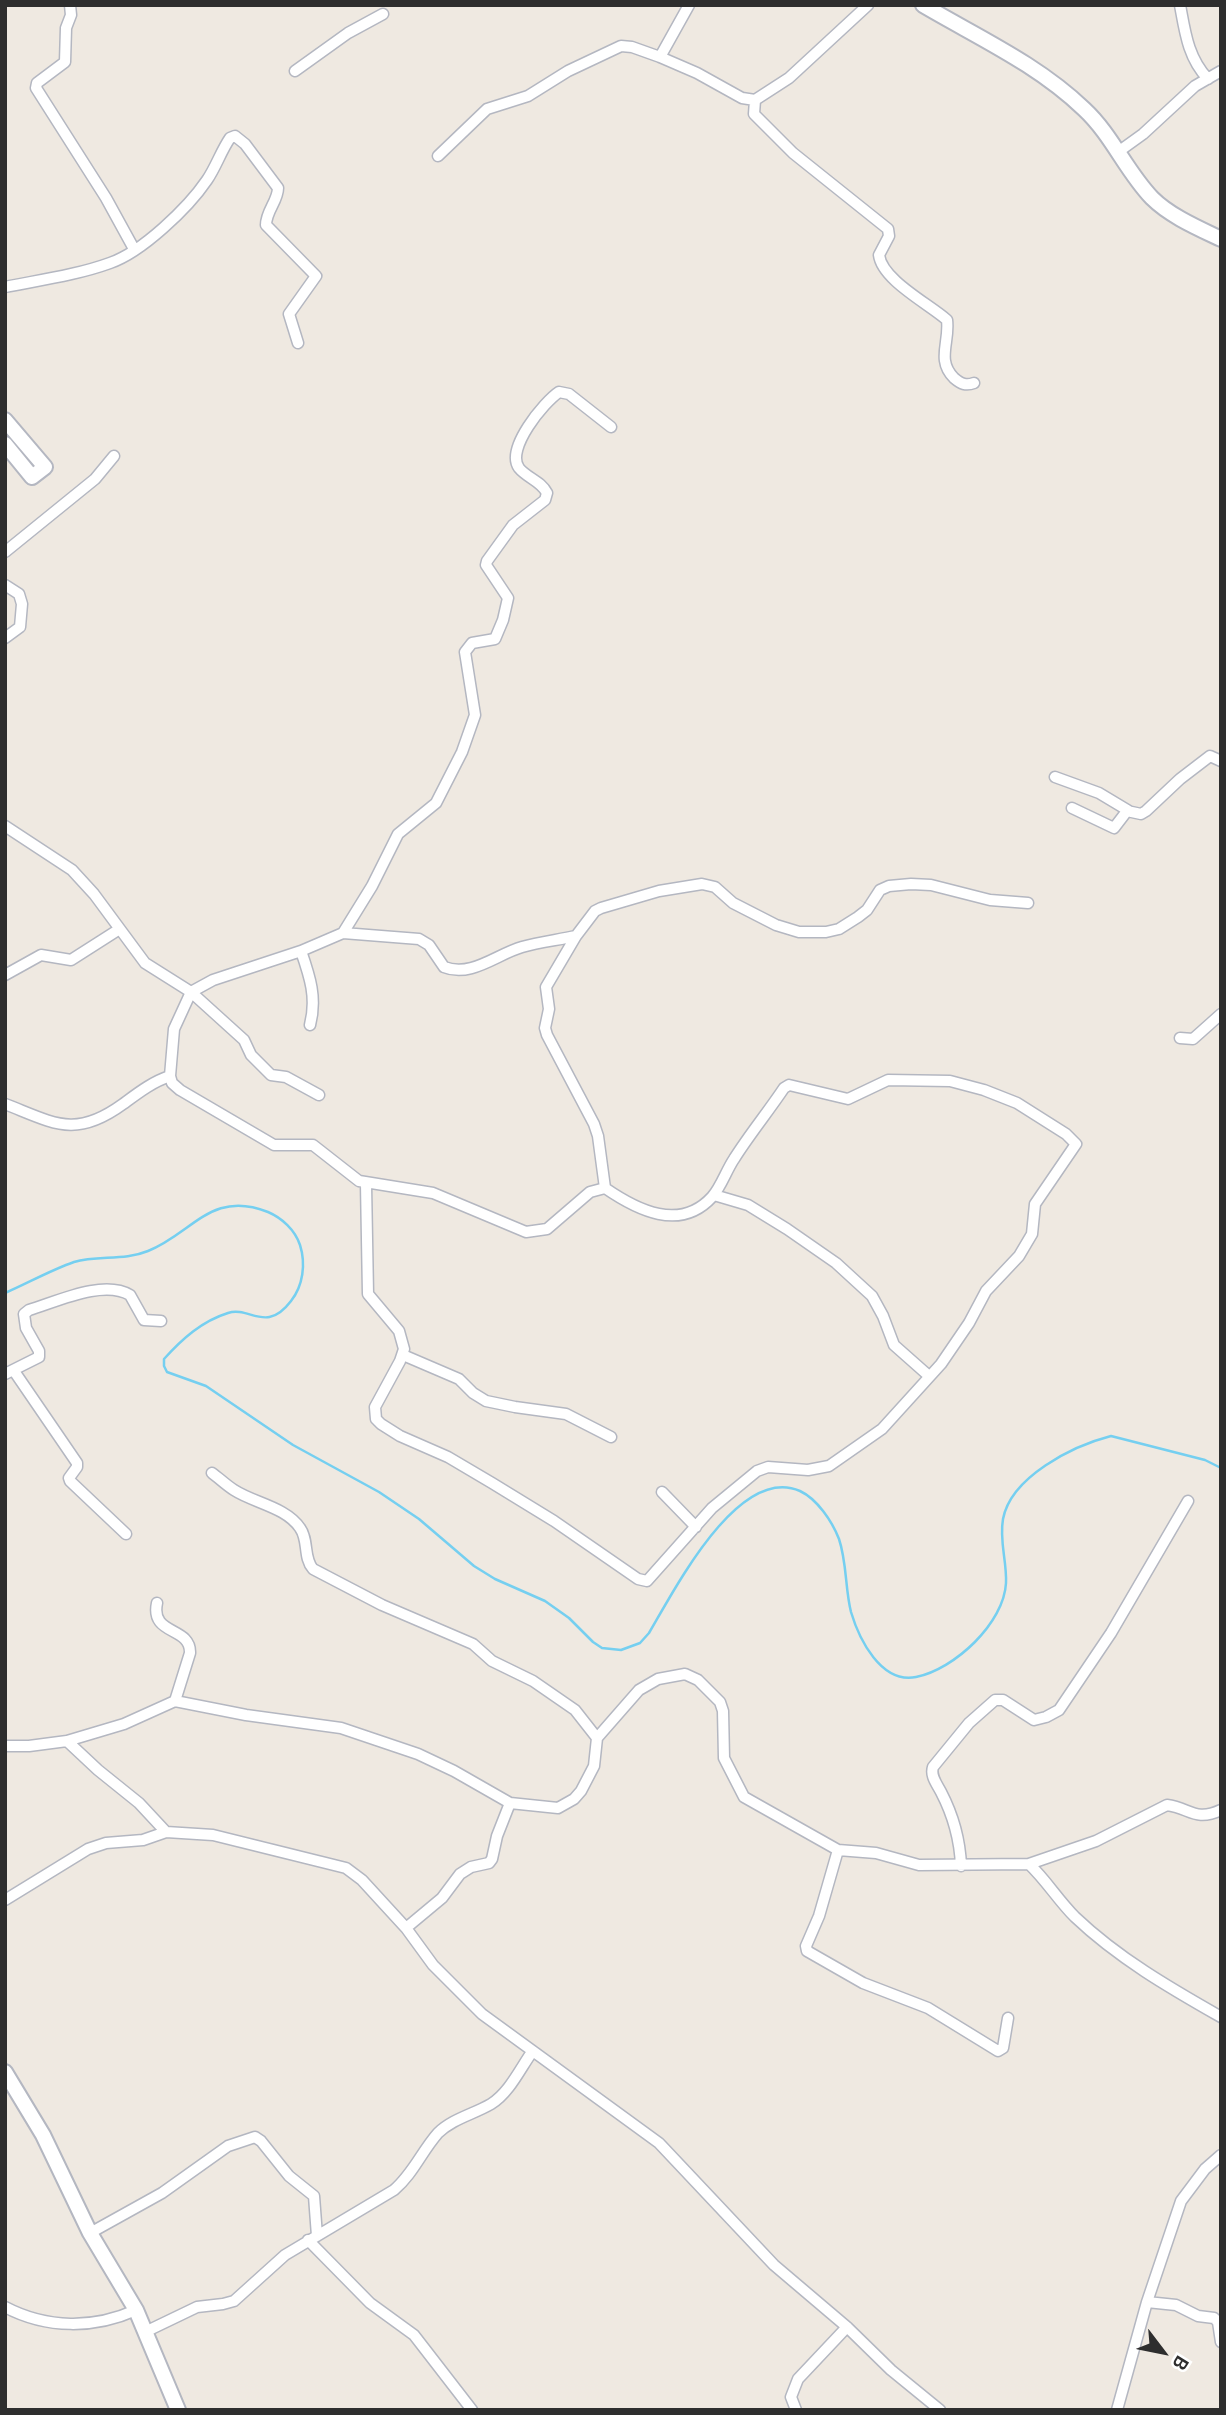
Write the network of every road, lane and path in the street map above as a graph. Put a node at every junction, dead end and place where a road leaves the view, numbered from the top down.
1 (70, 5) edge
2 (690, 5) edge
3 (868, 5) edge
4 (923, 5) edge
5 (1180, 5) edge
6 (383, 14) edge
7 (660, 57) junction
8 (295, 71) dead end
9 (1221, 71) edge
10 (1208, 79) junction
11 (755, 100) junction
12 (1118, 152) junction
13 (438, 156) dead end
14 (1221, 239) edge
15 (134, 249) junction
16 (5, 287) edge
17 (298, 343) dead end
18 (974, 383) dead end
19 (5, 420) edge
20 (611, 427) dead end
21 (5, 444) edge
22 (114, 456) dead end
23 (5, 552) edge
24 (5, 585) edge
25 (5, 638) edge
26 (1221, 761) edge
27 (1055, 777) dead end
28 (1072, 808) dead end
29 (1129, 811) junction
30 (5, 826) edge
31 (1028, 903) dead end
32 (118, 930) junction
33 (343, 933) junction
34 (576, 936) junction
35 (301, 951) junction
36 (5, 975) edge
37 (191, 992) junction
38 (1221, 1014) edge
39 (310, 1026) dead end
40 (1180, 1038) dead end
41 (170, 1076) junction
42 (319, 1095) dead end
43 (5, 1104) edge
44 (366, 1184) junction
45 (605, 1188) junction
46 (714, 1195) junction
47 (161, 1321) dead end
48 (403, 1355) junction
49 (9, 1373) edge
50 (929, 1376) junction
51 (611, 1437) dead end
52 (212, 1473) dead end
53 (662, 1492) dead end
54 (1188, 1501) dead end
55 (696, 1527) junction
56 (126, 1534) dead end
57 (157, 1603) dead end
58 (175, 1702) junction
59 (597, 1738) junction
60 (67, 1741) junction
61 (5, 1746) edge
62 (510, 1803) junction
63 (1221, 1810) edge
64 (166, 1832) junction
65 (838, 1850) junction
66 (1029, 1864) junction
67 (961, 1866) junction
68 (5, 1900) edge
69 (406, 1928) junction
70 (1221, 2017) edge
71 (1008, 2018) dead end
72 (532, 2052) junction
73 (5, 2071) edge
74 (1221, 2155) edge
75 (90, 2233) junction
76 (313, 2238) junction
77 (1147, 2302) junction
78 (5, 2307) edge
79 (136, 2310) junction
80 (847, 2327) junction
81 (145, 2332) junction
82 (1221, 2342) edge
83 (178, 2410) edge
84 (472, 2410) edge
85 (796, 2410) edge
86 (940, 2410) edge
87 (1117, 2410) edge

1 - 15 street
2 - 7 street
3 - 11 street
4 - 12 street
5 - 10 street
6 - 8 street
7 - 11 street
7 - 13 street
9 - 10 street
10 - 12 street
11 - 18 street
12 - 14 street
15 - 16 street
15 - 17 street
19 - 21 street
20 - 33 street
22 - 23 street
24 - 25 street
26 - 29 street
27 - 29 street
28 - 29 street
30 - 32 street
31 - 34 street
32 - 36 street
32 - 37 street
33 - 34 street
33 - 35 street
34 - 45 street
35 - 37 street
35 - 39 street
37 - 41 street
37 - 42 street
38 - 40 street
41 - 43 street
41 - 44 street
44 - 45 street
44 - 48 street
45 - 46 street
46 - 50 street
46 - 50 street
47 - 49 street
48 - 51 street
48 - 55 street
49 - 56 street
50 - 55 street
52 - 59 street
53 - 55 street
54 - 67 street
57 - 58 street
58 - 60 street
58 - 62 street
59 - 62 street
59 - 65 street
60 - 61 street
60 - 64 street
62 - 69 street
63 - 66 street
64 - 68 street
64 - 69 street
65 - 67 street
65 - 71 street
66 - 67 street
66 - 70 street
69 - 72 street
72 - 76 street
72 - 80 street
73 - 75 street
74 - 77 street
75 - 76 street
75 - 79 street
76 - 81 street
76 - 84 street
77 - 82 street
77 - 87 street
78 - 79 street
79 - 81 street
80 - 85 street
80 - 86 street
81 - 83 street

